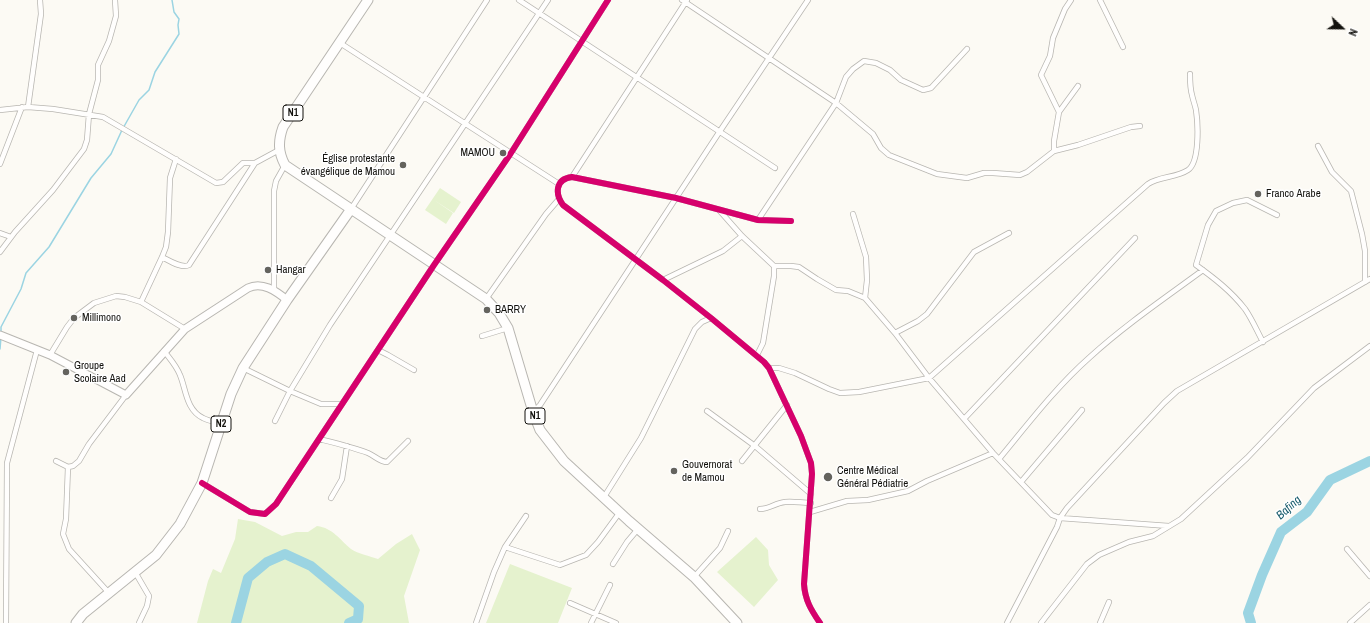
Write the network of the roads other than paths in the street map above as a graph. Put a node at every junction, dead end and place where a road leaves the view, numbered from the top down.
1 (40, 0) edge
2 (115, 0) edge
3 (368, 0) edge
4 (487, 0) edge
5 (519, 0) edge
6 (548, 0) edge
7 (608, 0) edge
8 (808, 0) edge
9 (1071, 0) edge
10 (1100, 0) edge
11 (685, 1) edge
12 (539, 14) junction
13 (581, 41) junction
14 (340, 42) junction
15 (1123, 47) dead end
16 (967, 48) dead end
17 (769, 58) junction
18 (1190, 74) dead end
19 (637, 77) junction
20 (1078, 86) dead end
21 (424, 97) junction
22 (836, 103) junction
23 (22, 107) junction
24 (28, 107) junction
25 (0, 110) edge
26 (1059, 112) junction
27 (89, 114) junction
28 (465, 123) junction
29 (1140, 126) dead end
30 (720, 132) junction
31 (1318, 146) dead end
32 (279, 150) junction
33 (1054, 152) junction
34 (511, 153) junction
35 (176, 159) junction
36 (255, 163) junction
37 (0, 164) edge
38 (285, 165) junction
39 (775, 168) dead end
40 (572, 177) junction
41 (559, 184) junction
42 (676, 198) junction
43 (559, 199) junction
44 (351, 208) junction
45 (718, 209) junction
46 (852, 214) dead end
47 (1277, 215) dead end
48 (758, 220) junction
49 (791, 221) dead end
50 (0, 233) edge
51 (1009, 234) dead end
52 (391, 236) junction
53 (742, 236) junction
54 (11, 237) junction
55 (1134, 238) dead end
56 (0, 252) edge
57 (162, 257) junction
58 (635, 260) junction
59 (434, 265) junction
60 (774, 266) junction
61 (1203, 270) junction
62 (1370, 279) edge
63 (663, 280) junction
64 (1365, 282) junction
65 (274, 290) junction
66 (865, 298) junction
67 (486, 299) junction
68 (287, 300) junction
69 (141, 302) junction
70 (712, 318) junction
71 (508, 328) junction
72 (185, 329) junction
73 (895, 333) junction
74 (0, 335) edge
75 (482, 336) dead end
76 (1263, 342) junction
77 (1370, 346) edge
78 (34, 349) junction
79 (378, 350) junction
80 (164, 351) junction
81 (50, 355) junction
82 (757, 355) junction
83 (243, 368) junction
84 (768, 368) junction
85 (414, 370) dead end
86 (929, 378) junction
87 (290, 391) junction
88 (126, 394) junction
89 (342, 404) junction
90 (787, 405) junction
91 (707, 410) dead end
92 (1082, 410) dead end
93 (533, 412) junction
94 (964, 419) junction
95 (275, 421) dead end
96 (222, 423) junction
97 (319, 439) junction
98 (408, 441) dead end
99 (347, 446) junction
100 (755, 446) junction
101 (993, 453) junction
102 (999, 459) junction
103 (56, 460) dead end
104 (742, 461) dead end
105 (68, 467) junction
106 (1021, 482) junction
107 (202, 483) junction
108 (811, 494) junction
109 (332, 498) dead end
110 (604, 498) junction
111 (810, 503) junction
112 (760, 509) dead end
113 (620, 512) junction
114 (810, 512) junction
115 (526, 516) dead end
116 (1060, 518) junction
117 (1169, 526) junction
118 (638, 529) junction
119 (728, 531) dead end
120 (505, 547) junction
121 (1347, 549) dead end
122 (612, 564) dead end
123 (6, 570) junction
124 (0, 571) edge
125 (136, 572) junction
126 (1370, 576) edge
127 (694, 577) junction
128 (610, 585) dead end
129 (109, 593) junction
130 (1109, 602) dead end
131 (570, 604) dead end
132 (1370, 605) edge
133 (595, 614) junction
134 (6, 623) edge
135 (76, 623) edge
136 (139, 623) edge
137 (476, 623) edge
138 (591, 623) edge
139 (616, 623) edge
140 (737, 623) edge
141 (820, 623) edge
142 (1007, 623) edge
143 (1040, 623) edge
144 (1100, 623) edge
145 (1350, 623) edge

1 - 24 street
2 - 27 street
3 - 14 highway, N1
4 - 21 street
5 - 12 street
6 - 12 street
7 - 13 street
8 - 17 street
9 - 26 street
10 - 15 street
11 - 17 street
11 - 19 street
12 - 13 street
12 - 28 street
13 - 19 street
13 - 34 street
14 - 21 street
14 - 32 highway, N1
16 - 22 street
17 - 22 street
17 - 30 street
18 - 86 street
19 - 30 street
19 - 40 street
20 - 26 street
21 - 28 street
21 - 44 street
22 - 33 street
22 - 48 street
23 - 24 street
23 - 25 street
23 - 37 street
24 - 27 street
26 - 33 street
27 - 35 street
27 - 54 street
28 - 34 street
28 - 52 street
29 - 33 street
30 - 39 street
30 - 42 street
31 - 64 street
32 - 36 street
32 - 38 highway, N1
34 - 41 street
34 - 59 street
35 - 36 street
35 - 57 street
36 - 57 street
38 - 44 highway, N1
38 - 65 street
40 - 41 street
40 - 42 street
41 - 43 street
42 - 45 street
42 - 58 street
43 - 58 street
43 - 67 street
44 - 52 highway, N1
44 - 68 highway, N2
45 - 48 street
45 - 53 street
46 - 66 street
47 - 61 street
48 - 49 street
50 - 54 street
51 - 73 street
52 - 59 highway, N1
52 - 87 street
53 - 60 street
53 - 63 street
54 - 56 street
55 - 94 street
57 - 69 street
58 - 63 street
58 - 93 street
59 - 67 highway, N1
59 - 79 street
60 - 66 street
60 - 82 street
61 - 76 street
61 - 102 street
62 - 64 street
63 - 70 street
64 - 76 street
65 - 68 street
65 - 72 street
66 - 73 street
67 - 71 highway, N1
68 - 83 highway, N2
69 - 72 street
69 - 81 street
70 - 82 street
70 - 110 street
71 - 75 street
71 - 93 highway, N1
72 - 80 street
73 - 86 street
74 - 78 street
76 - 116 street
77 - 117 street
78 - 81 street
78 - 123 street
79 - 85 street
79 - 89 street
80 - 88 street
80 - 96 street
81 - 88 street
82 - 84 street
83 - 87 street
83 - 96 highway, N2
84 - 86 street
84 - 90 street
86 - 94 street
87 - 89 street
87 - 95 street
88 - 105 street
89 - 97 street
90 - 100 street
90 - 108 street
91 - 100 street
92 - 106 street
93 - 110 highway, N1
94 - 101 street
96 - 107 highway, N2
97 - 99 street
97 - 107 street
98 - 99 street
99 - 109 street
100 - 104 street
100 - 108 street
101 - 102 street
101 - 114 street
102 - 106 street
103 - 105 street
105 - 129 street
106 - 116 street
107 - 125 highway, N2
108 - 111 street
110 - 113 highway, N1
111 - 112 street
111 - 114 street
113 - 118 highway, N1
113 - 120 street
114 - 141 street
115 - 120 street
116 - 117 street
116 - 142 street
117 - 143 street
118 - 122 street
118 - 127 highway, N1
119 - 127 street
120 - 137 street
121 - 126 street
123 - 124 street
123 - 134 street
125 - 129 highway, N2
125 - 136 street
127 - 140 highway, N1
128 - 133 street
129 - 135 highway, N2
130 - 144 street
131 - 133 street
132 - 145 street
133 - 138 street
133 - 139 street

